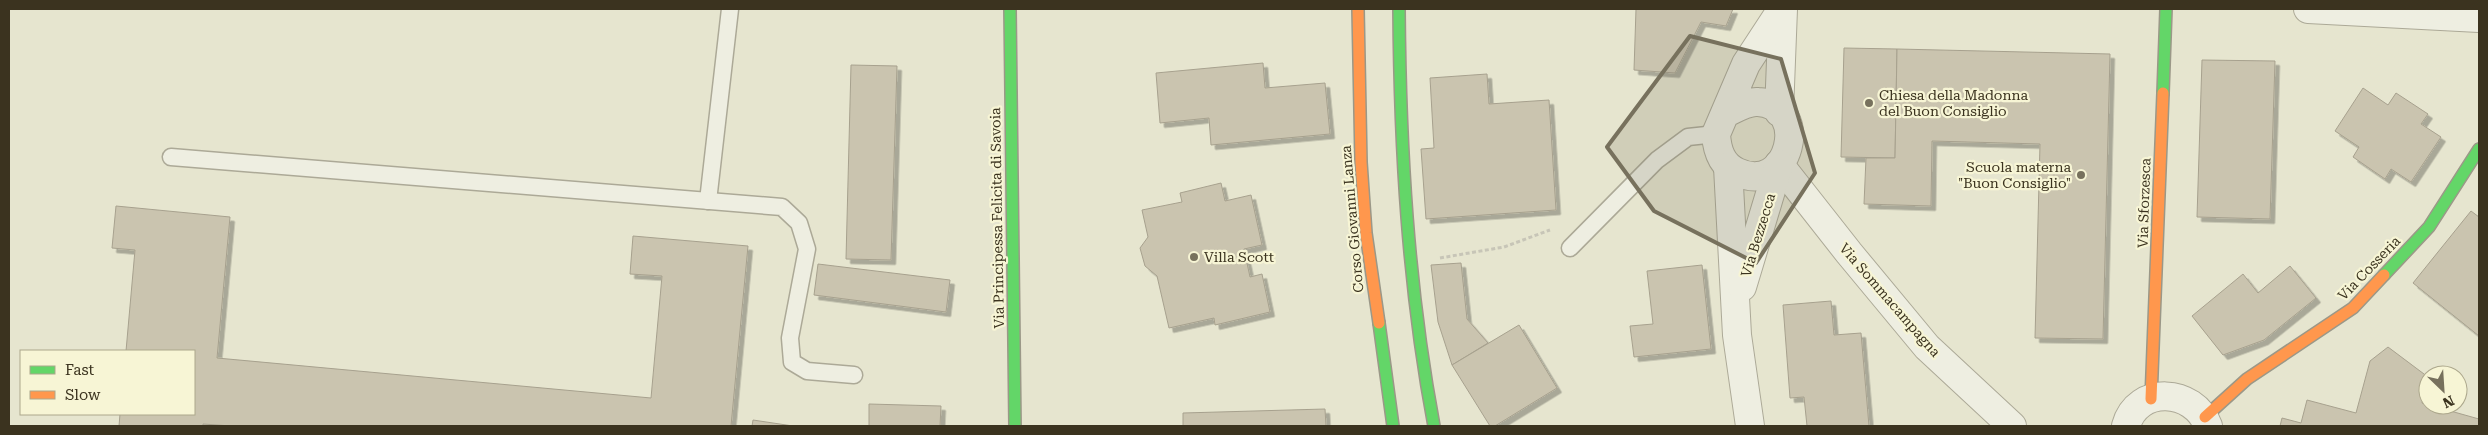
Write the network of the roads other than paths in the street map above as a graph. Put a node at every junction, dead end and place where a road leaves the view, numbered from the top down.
1 (730, 9) edge
2 (1010, 9) edge
3 (1358, 9) edge
4 (1399, 9) edge
5 (1783, 9) edge
6 (2166, 9) edge
7 (2308, 9) edge
8 (2479, 18) edge
9 (1779, 112) junction
10 (1721, 124) junction
11 (2479, 149) edge
12 (171, 157) dead end
13 (1779, 164) junction
14 (1728, 167) junction
15 (708, 201) junction
16 (1570, 248) dead end
17 (1736, 306) junction
18 (854, 375) dead end
19 (2151, 399) junction
20 (2206, 422) edge
21 (1015, 426) edge
22 (1392, 426) edge
23 (1434, 426) edge
24 (1750, 426) edge
25 (2012, 426) edge
26 (2126, 426) edge

1 - 15 lane
2 - 21 street, Via Principessa Felicita di Savoia
3 - 22 street, Corso Giovanni Lanza
4 - 23 street
5 - 9 street, Via Bezzecca
5 - 10 street, Via Bezzecca
6 - 19 street, Via Sforzesca
7 - 8 street
9 - 10 street
9 - 13 street, Via Bezzecca
10 - 14 street, Via Bezzecca
10 - 16 lane
11 - 20 street, Via Cosseria
12 - 15 lane
13 - 14 street, Via Bezzecca
13 - 17 street, Via Bezzecca
13 - 25 street, Via Sommacampagna
14 - 17 street, Via Bezzecca
15 - 18 lane
17 - 24 street, Via Bezzecca
19 - 20 street
19 - 26 street

